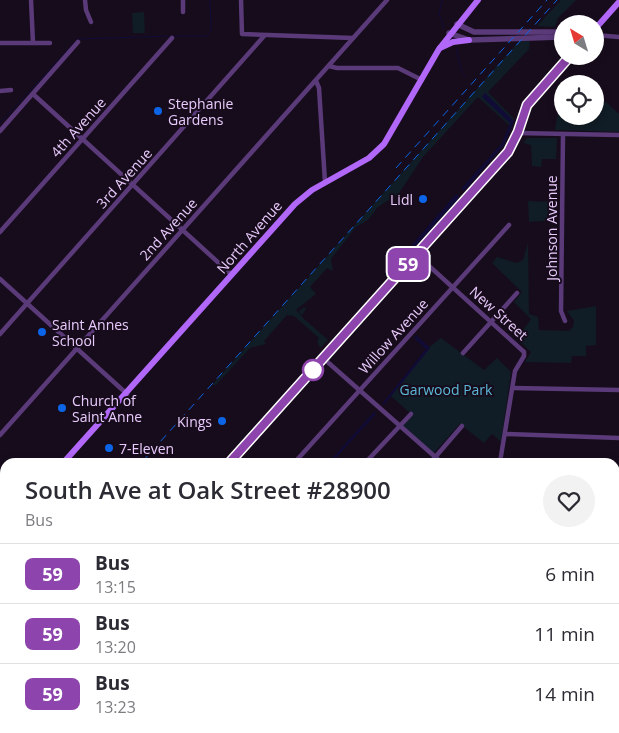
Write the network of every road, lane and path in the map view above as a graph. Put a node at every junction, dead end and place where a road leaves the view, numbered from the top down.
1 (31, 0) edge
2 (85, 0) edge
3 (183, 0) edge
4 (241, 0) edge
5 (387, 0) edge
6 (478, 0) edge
7 (619, 2) edge
8 (183, 12) dead end
9 (604, 19) edge
10 (90, 22) dead end
11 (457, 24) junction
12 (554, 32) edge
13 (449, 34) junction
14 (604, 35) edge
15 (264, 36) junction
16 (619, 36) edge
17 (554, 37) edge
18 (172, 38) dead end
19 (353, 38) junction
20 (469, 40) junction
21 (78, 42) dead end
22 (0, 43) edge
23 (33, 43) junction
24 (50, 43) dead end
25 (439, 49) junction
26 (562, 65) edge
27 (329, 66) junction
28 (422, 80) junction
29 (316, 81) junction
30 (11, 90) dead end
31 (0, 91) edge
32 (33, 94) junction
33 (0, 131) edge
34 (518, 132) junction
35 (563, 134) junction
36 (619, 135) edge
37 (82, 139) junction
38 (325, 182) junction
39 (133, 185) junction
40 (509, 225) dead end
41 (182, 230) junction
42 (0, 232) edge
43 (417, 255) junction
44 (232, 276) junction
45 (0, 279) edge
46 (453, 286) junction
47 (517, 293) dead end
48 (27, 303) junction
49 (492, 321) junction
50 (565, 321) dead end
51 (0, 334) edge
52 (77, 348) junction
53 (463, 353) dead end
54 (323, 358) junction
55 (513, 388) junction
56 (619, 390) edge
57 (359, 391) junction
58 (127, 394) junction
59 (411, 414) dead end
60 (399, 426) junction
61 (462, 426) dead end
62 (505, 434) junction
63 (0, 435) edge
64 (619, 438) edge
65 (68, 458) edge
66 (234, 458) edge
67 (299, 458) edge
68 (370, 458) edge
69 (435, 458) joint
70 (501, 458) edge

1 - 23 street
2 - 10 street
3 - 8 street
4 - 15 street
5 - 19 street, 2nd Avenue
6 - 11 main road, North Avenue
7 - 9 main road
11 - 12 street
11 - 13 main road, North Avenue
13 - 20 street
13 - 25 main road, North Avenue
14 - 16 street
15 - 19 street
15 - 39 street, 3rd Avenue
17 - 20 street
18 - 37 street, 4th Avenue
19 - 27 street, 2nd Avenue
20 - 25 main road
21 - 32 street
22 - 23 street
23 - 24 street
25 - 28 main road, North Avenue
26 - 34 main road
27 - 28 street
27 - 29 street, 2nd Avenue
28 - 38 main road, North Avenue
29 - 38 street
29 - 41 street, 2nd Avenue
30 - 31 street
32 - 33 street
32 - 37 street
34 - 35 street
34 - 43 main road
35 - 36 street
35 - 50 street, Johnson Avenue
37 - 39 street
37 - 42 street, 4th Avenue
38 - 44 main road, North Avenue
39 - 41 street
39 - 48 street, 3rd Avenue
40 - 46 street, Willow Avenue
41 - 44 street
41 - 52 street, 2nd Avenue
43 - 46 street, New Street
43 - 54 main road
44 - 58 main road, North Avenue
45 - 48 street
46 - 49 street, New Street
46 - 57 street, Willow Avenue
47 - 49 street
48 - 51 street, 3rd Avenue
48 - 52 street
49 - 53 street
49 - 55 street, New Street
52 - 58 street
52 - 63 street, 2nd Avenue
54 - 57 street
54 - 66 main road
55 - 56 street
55 - 62 street
57 - 60 street
57 - 67 street, Willow Avenue
58 - 65 main road, North Avenue
59 - 60 street
60 - 68 street
60 - 69 street
61 - 69 street
62 - 64 street
62 - 70 street

